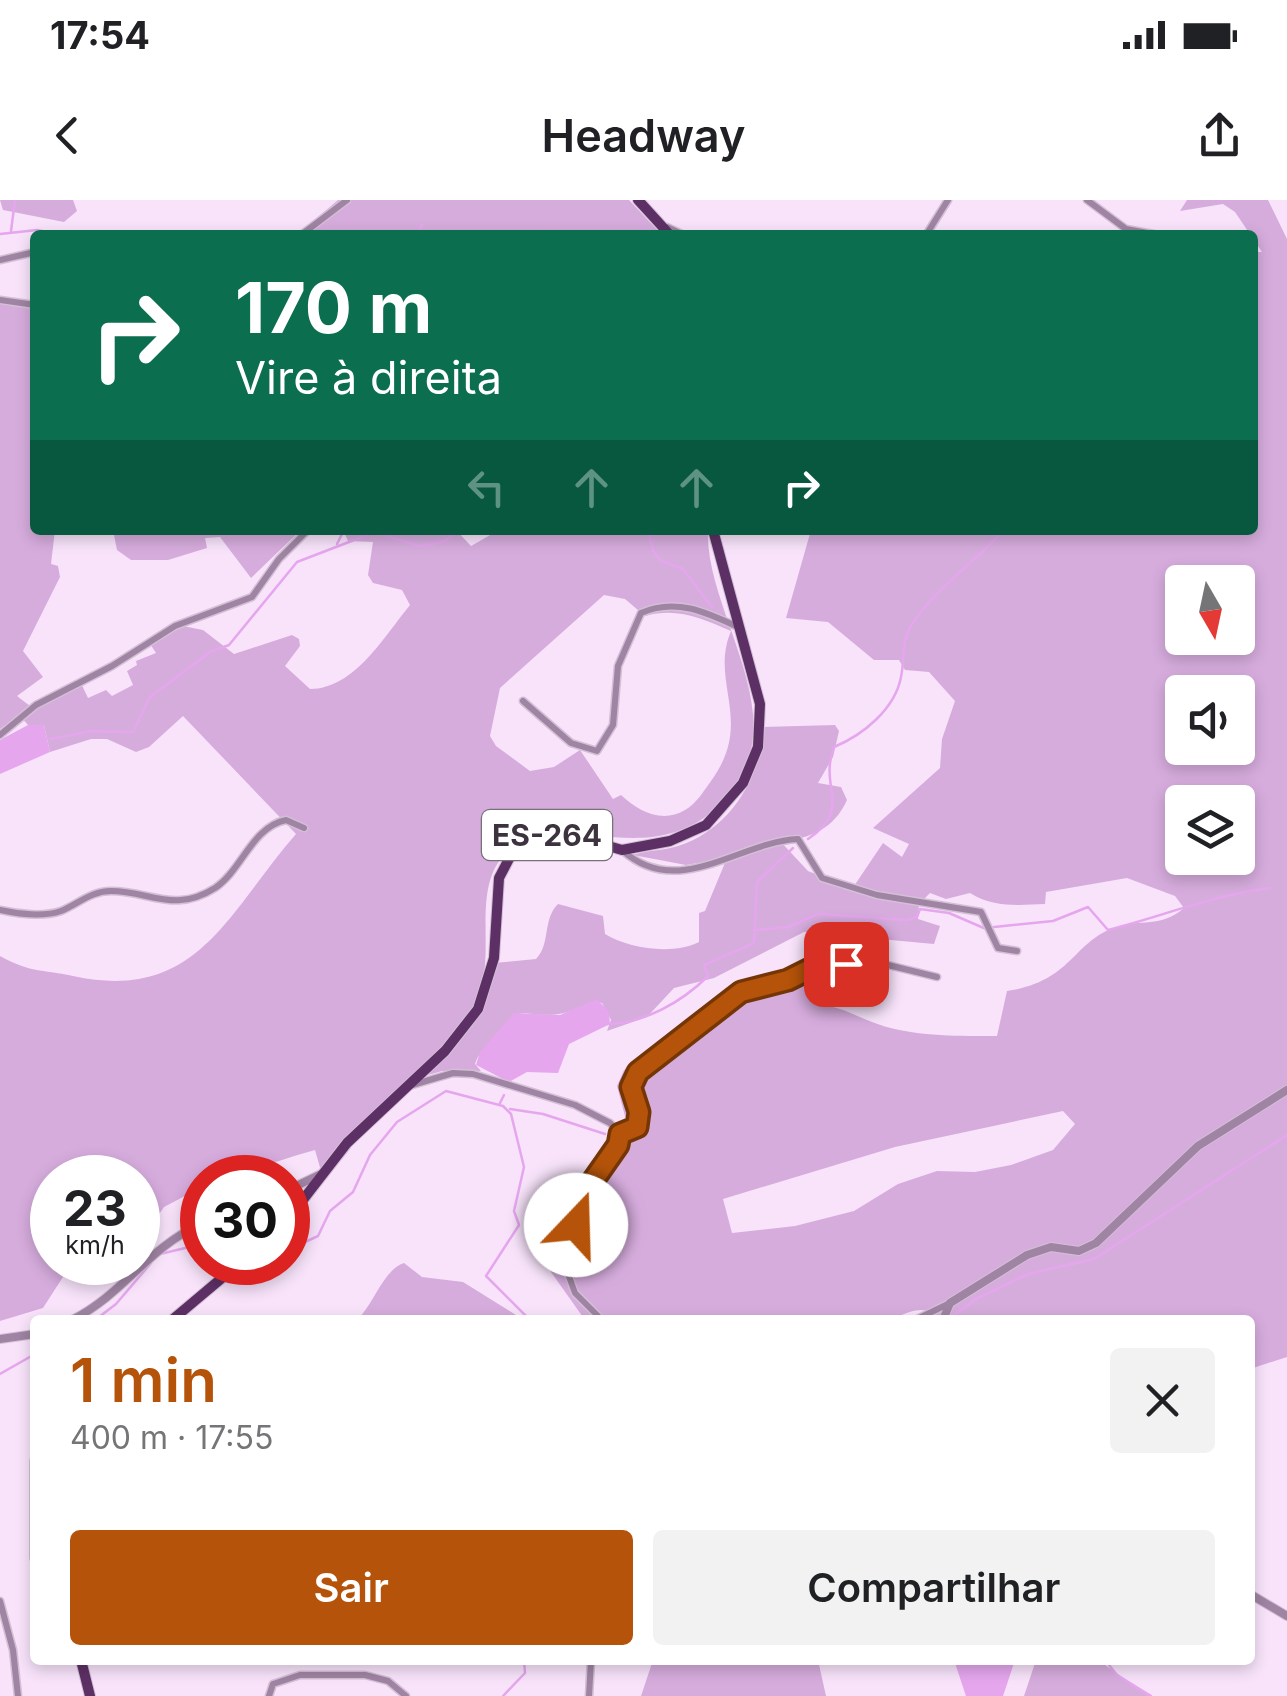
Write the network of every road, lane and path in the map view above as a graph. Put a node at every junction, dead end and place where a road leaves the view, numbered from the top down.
1 (347, 200) edge
2 (638, 200) edge
3 (948, 200) edge
4 (1087, 200) edge
5 (662, 225) junction
6 (308, 230) edge
7 (666, 230) edge
8 (673, 230) edge
9 (929, 230) edge
10 (1131, 230) edge
11 (30, 253) edge
12 (0, 260) edge
13 (0, 300) edge
14 (30, 304) edge
15 (303, 535) edge
16 (714, 535) edge
17 (741, 629) junction
18 (523, 701) dead end
19 (0, 735) edge
20 (304, 828) dead end
21 (622, 850) junction
22 (0, 910) edge
23 (1017, 951) dead end
24 (937, 977) dead end
25 (408, 1087) junction
26 (1287, 1090) edge
27 (620, 1134) junction
28 (325, 1172) junction
29 (310, 1179) edge
30 (310, 1189) edge
31 (180, 1235) edge
32 (214, 1285) edge
33 (950, 1303) junction
34 (80, 1315) edge
35 (178, 1315) edge
36 (597, 1315) edge
37 (926, 1315) edge
38 (945, 1315) edge
39 (30, 1335) edge
40 (0, 1339) edge
41 (1255, 1597) edge
42 (0, 1601) edge
43 (1287, 1616) edge
44 (82, 1665) edge
45 (591, 1665) edge
46 (18, 1696) edge
47 (90, 1696) edge
48 (269, 1696) edge
49 (406, 1696) edge
50 (589, 1696) edge

1 - 6 street
2 - 5 main road
3 - 9 street
4 - 10 street
5 - 7 main road
5 - 8 street
11 - 12 street
13 - 14 street
15 - 19 street
16 - 17 main road, ES-264
17 - 18 street
17 - 21 main road, ES-264
20 - 22 street
21 - 23 street
21 - 25 main road, ES-264
24 - 27 street
25 - 27 street
25 - 28 main road, ES-264
26 - 33 street
27 - 36 street
28 - 29 street
28 - 30 main road, ES-264
31 - 34 street
32 - 35 main road
33 - 37 street
33 - 38 street
39 - 40 street
41 - 43 street
42 - 46 street
44 - 47 main road
45 - 50 street
48 - 49 street

